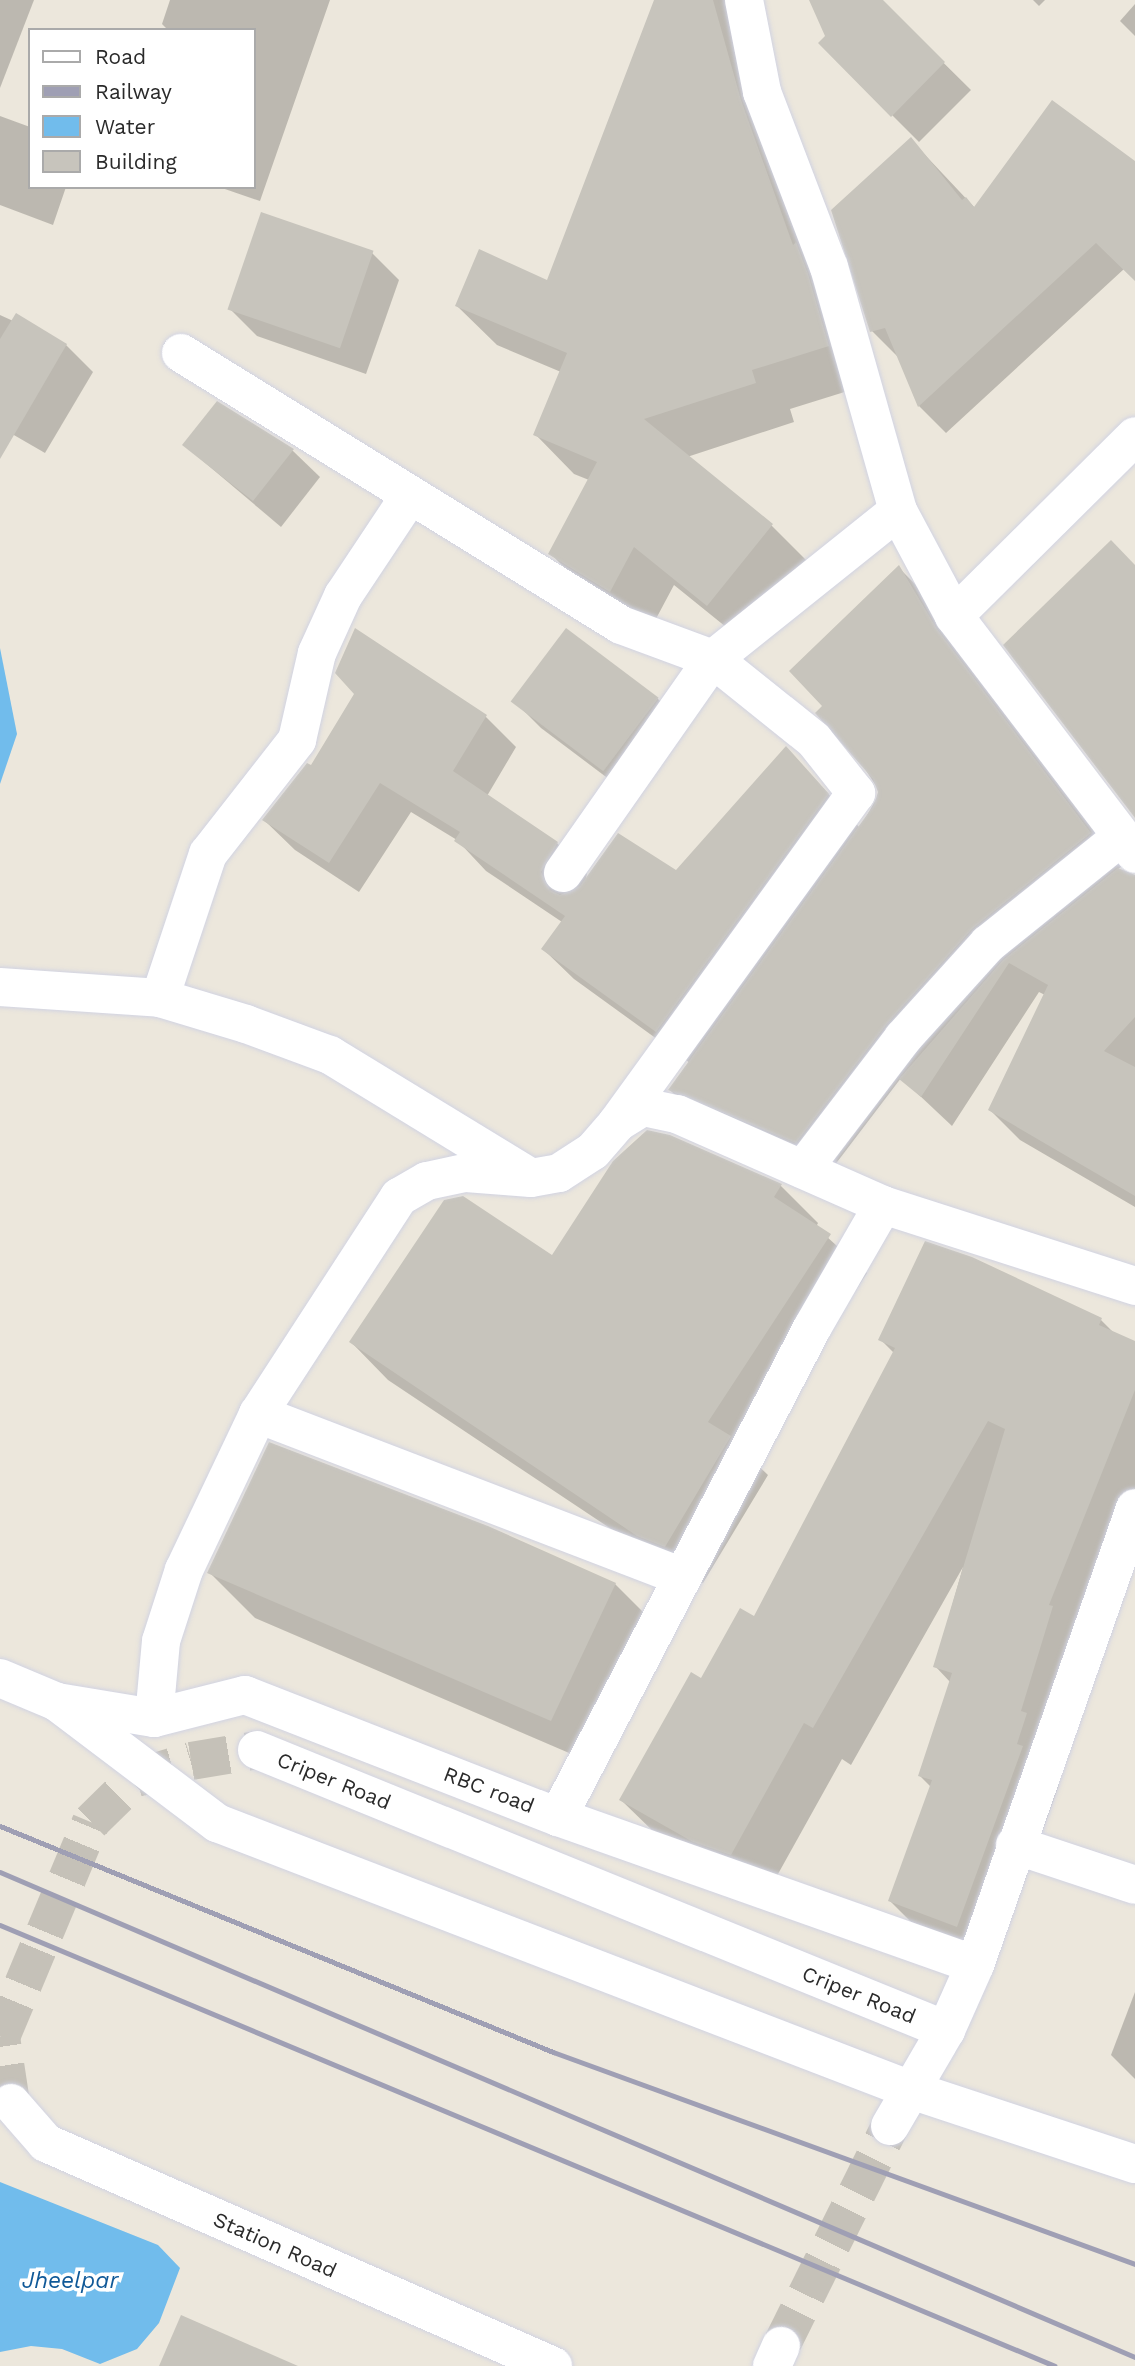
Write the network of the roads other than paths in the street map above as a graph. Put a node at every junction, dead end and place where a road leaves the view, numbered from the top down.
1 (744, 0) edge
2 (181, 353) dead end
3 (1135, 436) edge
4 (410, 495) junction
5 (898, 511) junction
6 (954, 616) junction
7 (713, 659) junction
8 (1128, 845) edge
9 (563, 873) dead end
10 (0, 987) edge
11 (160, 998) junction
12 (617, 1123) junction
13 (803, 1169) junction
14 (531, 1178) junction
15 (883, 1205) junction
16 (1135, 1286) edge
17 (258, 1414) junction
18 (1135, 1508) edge
19 (682, 1577) junction
20 (0, 1678) edge
21 (57, 1702) junction
22 (154, 1718) junction
23 (257, 1750) tunnel mouth
24 (558, 1817) junction
25 (1015, 1845) junction
26 (1135, 1885) edge
27 (975, 1965) junction
28 (946, 2030) junction
29 (911, 2090) junction
30 (11, 2104) tunnel mouth
31 (890, 2126) tunnel mouth
32 (1135, 2164) edge
33 (552, 2366) edge

1 - 5 street
2 - 4 street
3 - 6 street
4 - 7 street
4 - 11 street
5 - 6 street
5 - 7 street
6 - 8 street
7 - 9 street
7 - 12 street
8 - 13 street
10 - 11 street
11 - 14 street
12 - 13 street
12 - 14 street
13 - 15 street
14 - 17 street
15 - 16 street
15 - 19 street
17 - 19 street
17 - 22 street
18 - 25 street
19 - 24 street
20 - 21 street, RBC road
21 - 22 street, RBC road
21 - 29 street
22 - 24 street, RBC road
23 - 28 street, Criper Road
24 - 27 street, RBC road
25 - 26 street
25 - 27 street
27 - 28 street
28 - 29 street
29 - 31 street
29 - 32 street
30 - 33 street, Station Road

